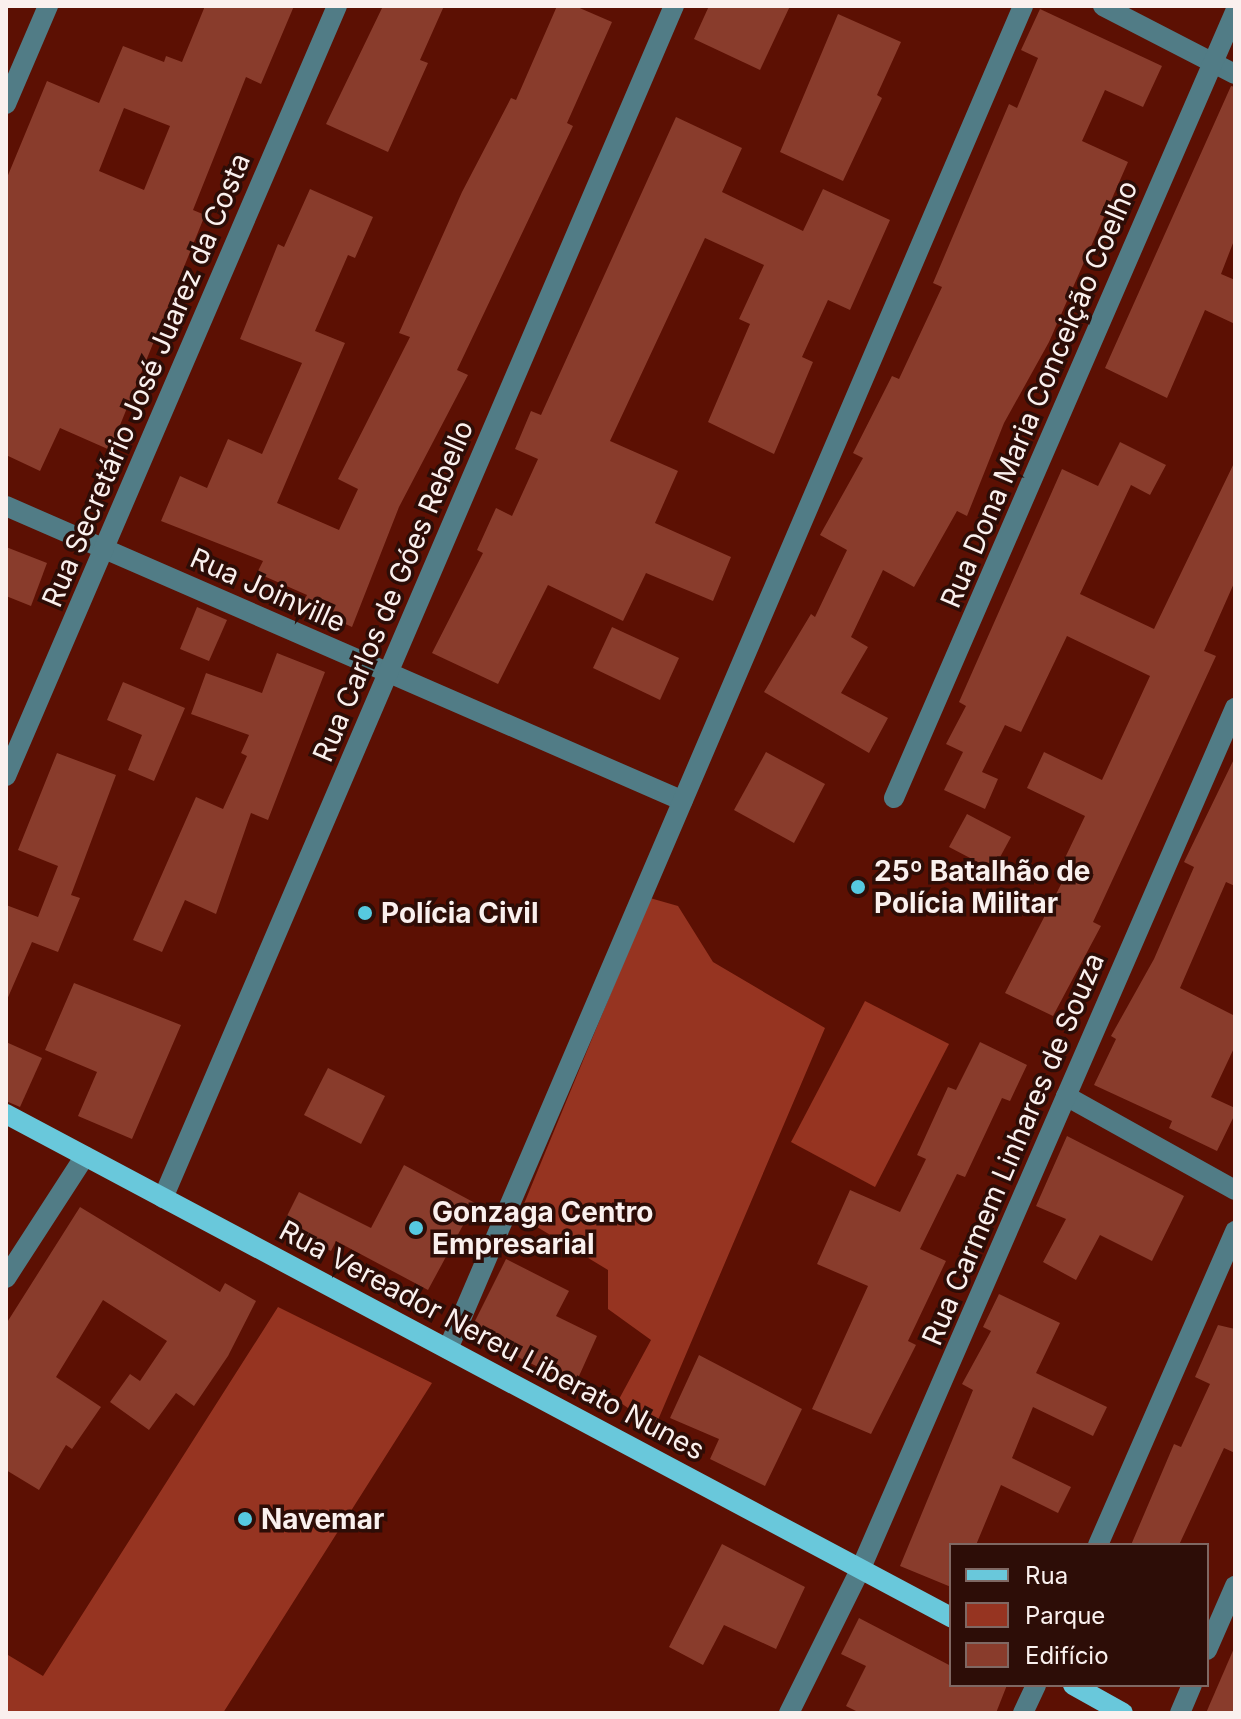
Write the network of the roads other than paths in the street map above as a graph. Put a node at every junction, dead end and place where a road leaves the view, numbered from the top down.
1 (48, 6) edge
2 (337, 6) edge
3 (674, 6) edge
4 (1023, 6) edge
5 (1103, 6) edge
6 (1235, 12) edge
7 (1213, 63) junction
8 (1235, 74) edge
9 (6, 104) edge
10 (6, 506) edge
11 (104, 549) junction
12 (388, 673) junction
13 (1235, 708) edge
14 (6, 776) edge
15 (894, 798) dead end
16 (683, 801) junction
17 (1066, 1096) junction
18 (6, 1114) edge
19 (85, 1156) junction
20 (1235, 1190) edge
21 (163, 1198) junction
22 (1235, 1231) edge
23 (6, 1278) edge
24 (448, 1349) junction
25 (1099, 1543) edge
26 (861, 1568) junction
27 (1235, 1586) edge
28 (949, 1616) edge
29 (1209, 1645) edge
30 (1035, 1687) edge
31 (1077, 1687) edge
32 (1191, 1687) edge
33 (789, 1713) edge
34 (1023, 1713) edge
35 (1123, 1713) edge
36 (1180, 1713) edge

1 - 9 street
2 - 11 street, Rua Secretário José Juarez da Costa
3 - 12 street, Rua Carlos de Góes Rebello
4 - 16 street
5 - 7 street
6 - 7 street, Rua Dona Maria Conceição Coelho
7 - 8 street
7 - 15 street, Rua Dona Maria Conceição Coelho
10 - 11 street, Rua Joinville
11 - 12 street, Rua Joinville
11 - 14 street, Rua Secretário José Juarez da Costa
12 - 16 street, Rua Joinville
12 - 21 street, Rua Carlos de Góes Rebello
13 - 17 street, Rua Carmem Linhares de Souza
16 - 24 street
17 - 20 street
17 - 26 street, Rua Carmem Linhares de Souza
18 - 19 main road, Rua Vereador Nereu Liberato Nunes
19 - 21 main road, Rua Vereador Nereu Liberato Nunes
19 - 23 street
21 - 24 main road, Rua Vereador Nereu Liberato Nunes
22 - 25 street
24 - 26 main road, Rua Vereador Nereu Liberato Nunes
26 - 28 main road, Rua Vereador Nereu Liberato Nunes
26 - 33 street, Rua Carmem Linhares de Souza
27 - 29 street
30 - 34 street
31 - 35 main road
32 - 36 street

